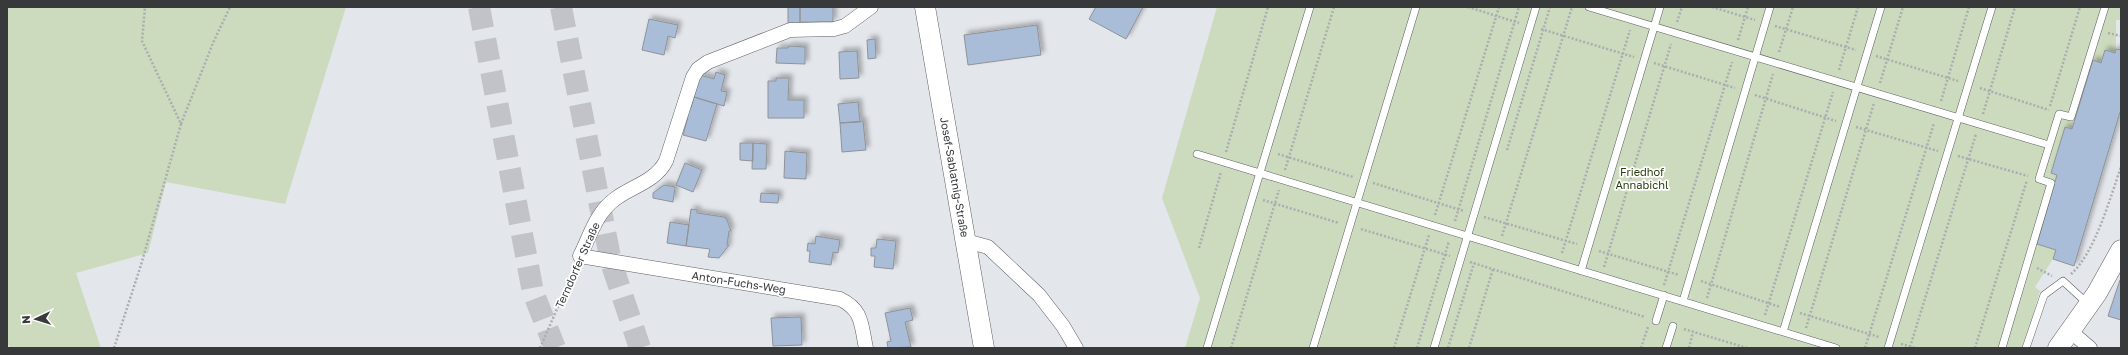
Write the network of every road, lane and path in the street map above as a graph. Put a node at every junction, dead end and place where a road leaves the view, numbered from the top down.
1 (145, 7) edge
2 (230, 7) edge
3 (871, 7) edge
4 (925, 7) edge
5 (1268, 7) edge
6 (1310, 7) edge
7 (1416, 7) edge
8 (1499, 7) edge
9 (1519, 7) edge
10 (1536, 7) edge
11 (1550, 7) edge
12 (1572, 7) edge
13 (1589, 7) edge
14 (1660, 7) edge
15 (1682, 7) edge
16 (1712, 7) edge
17 (1748, 7) edge
18 (1770, 7) edge
19 (1793, 7) edge
20 (1858, 7) edge
21 (1881, 7) edge
22 (1903, 7) edge
23 (1969, 7) edge
24 (1992, 7) edge
25 (2015, 7) edge
26 (2105, 7) edge
27 (1745, 17) junction
28 (1633, 20) junction
29 (1765, 24) junction
30 (1654, 26) junction
31 (1786, 30) junction
32 (1674, 32) junction
33 (1846, 47) junction
34 (1735, 51) junction
35 (1867, 54) junction
36 (1755, 57) junction
37 (1887, 60) junction
38 (1776, 63) junction
39 (1948, 78) junction
40 (1836, 81) junction
41 (1968, 84) junction
42 (1857, 87) junction
43 (1990, 91) junction
44 (1877, 93) junction
45 (1938, 111) junction
46 (2059, 114) junction
47 (1958, 118) junction
48 (181, 124) junction
49 (1980, 124) junction
50 (2050, 145) junction
51 (1197, 154) dead end
52 (1505, 157) dead end
53 (1223, 163) junction
54 (2121, 167) edge
55 (1261, 174) junction
56 (1357, 204) junction
57 (1489, 210) dead end
58 (1432, 226) junction
59 (1452, 232) junction
60 (1468, 237) junction
61 (966, 241) junction
62 (1480, 241) junction
63 (1499, 246) junction
64 (1199, 248) dead end
65 (2121, 250) edge
66 (580, 256) junction
67 (1460, 259) junction
68 (1474, 263) junction
69 (1559, 264) junction
70 (2027, 264) junction
71 (1493, 269) junction
72 (1581, 271) junction
73 (1601, 277) junction
74 (2063, 282) junction
75 (1662, 295) junction
76 (1683, 301) junction
77 (2089, 305) junction
78 (1704, 308) junction
79 (1656, 321) dead end
80 (1762, 325) junction
81 (1673, 326) joint
82 (2070, 331) junction
83 (1694, 332) junction
84 (1783, 332) junction
85 (1803, 338) junction
86 (114, 348) edge
87 (540, 348) edge
88 (866, 348) edge
89 (984, 348) edge
90 (1076, 348) edge
91 (1207, 348) edge
92 (1313, 348) edge
93 (1394, 348) edge
94 (1417, 348) edge
95 (1434, 348) edge
96 (1448, 348) edge
97 (1469, 348) edge
98 (1642, 348) edge
99 (1666, 348) edge
100 (1689, 348) edge
101 (1747, 348) edge
102 (1836, 348) edge
103 (1866, 348) edge
104 (1888, 348) edge
105 (1910, 348) edge
106 (2002, 348) edge
107 (2026, 348) edge
108 (2058, 348) edge
109 (2090, 348) edge

1 - 48 path
2 - 48 path
3 - 66 street, Terndorfer Straße
4 - 61 main road, Josef-Sablatnig-Straße
5 - 53 path
6 - 55 lane
7 - 56 lane
8 - 58 path
9 - 59 path
10 - 60 lane
11 - 52 path
12 - 63 path
13 - 28 lane
14 - 30 lane
15 - 32 path
16 - 27 path
17 - 27 path
18 - 29 lane
19 - 31 path
20 - 33 path
21 - 35 lane
22 - 37 path
23 - 39 path
24 - 41 lane
25 - 43 path
26 - 46 lane
27 - 29 path
27 - 34 path
28 - 30 lane
28 - 69 path
29 - 31 path
29 - 36 lane
30 - 32 lane
30 - 72 lane
31 - 33 path
31 - 38 path
32 - 34 lane
32 - 73 path
33 - 35 path
33 - 40 path
34 - 36 lane
34 - 75 path
35 - 37 path
35 - 42 lane
36 - 38 lane
36 - 76 lane
37 - 39 path
37 - 44 path
38 - 40 lane
38 - 78 path
39 - 41 path
39 - 45 path
40 - 42 lane
40 - 80 path
41 - 43 path
41 - 47 lane
42 - 44 lane
42 - 84 lane
43 - 46 path
43 - 49 path
44 - 45 lane
44 - 85 path
45 - 47 lane
45 - 103 path
46 - 50 lane
47 - 49 lane
47 - 104 lane
48 - 86 path
49 - 50 lane
49 - 105 path
50 - 70 lane
51 - 53 lane
53 - 55 lane
53 - 64 path
54 - 74 path
55 - 56 lane
55 - 91 lane
56 - 58 lane
56 - 92 lane
57 - 62 path
58 - 59 lane
58 - 93 path
59 - 60 lane
59 - 94 path
60 - 62 lane
60 - 67 lane
61 - 89 main road, Josef-Sablatnig-Straße
61 - 90 street
62 - 63 lane
63 - 69 lane
65 - 77 main road
66 - 87 path, Terndorfer Straße
66 - 88 street, Anton-Fuchs-Weg
67 - 68 path
67 - 95 lane
68 - 71 path
68 - 96 path
69 - 72 lane
70 - 74 path
70 - 106 lane
71 - 97 path
71 - 98 path
72 - 73 lane
73 - 75 lane
74 - 77 lane
74 - 107 lane
75 - 76 lane
75 - 79 lane
76 - 78 lane
77 - 82 main road
78 - 80 lane
80 - 84 lane
81 - 83 path
81 - 99 lane
82 - 108 main road
82 - 109 street
83 - 100 path
83 - 101 path
84 - 85 lane
85 - 102 lane

